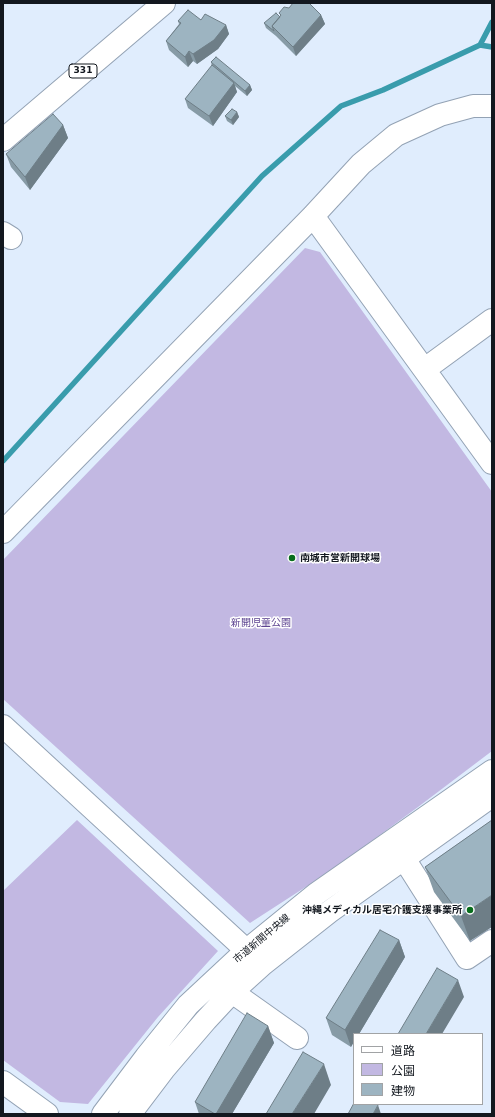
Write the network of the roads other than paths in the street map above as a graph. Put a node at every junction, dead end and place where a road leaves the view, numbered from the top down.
1 (164, 3) edge
2 (492, 106) edge
3 (3, 140) edge
4 (313, 216) junction
5 (492, 320) edge
6 (425, 369) junction
7 (492, 463) edge
8 (3, 532) edge
9 (3, 726) edge
10 (492, 771) edge
11 (458, 795) junction
12 (492, 796) edge
13 (470, 812) junction
14 (392, 840) junction
15 (404, 859) junction
16 (316, 894) junction
17 (329, 912) junction
18 (492, 941) edge
19 (255, 957) junction
20 (232, 992) junction
21 (188, 1005) junction
22 (206, 1020) junction
23 (297, 1038) dead end
24 (146, 1057) junction
25 (164, 1069) junction
26 (3, 1082) edge
27 (47, 1114) edge
28 (103, 1114) edge
29 (130, 1114) edge

1 - 3 main road, 331
2 - 4 main road
4 - 6 main road
4 - 8 main road
5 - 6 main road
6 - 7 main road
9 - 19 main road
10 - 11 main road, 市道新開中央線
11 - 13 main road
11 - 14 main road, 市道新開中央線
12 - 13 main road, 市道新開中央線
13 - 15 main road, 市道新開中央線
14 - 15 main road
14 - 16 main road, 市道新開中央線
15 - 17 main road, 市道新開中央線
15 - 18 main road
16 - 17 main road
16 - 19 main road, 市道新開中央線
17 - 19 main road, 市道新開中央線
19 - 20 main road, 市道新開中央線
19 - 21 main road, 市道新開中央線
20 - 22 main road, 市道新開中央線
20 - 23 main road
21 - 22 main road
21 - 24 main road, 市道新開中央線
22 - 25 main road, 市道新開中央線
24 - 25 main road
24 - 28 main road, 市道新開中央線
25 - 29 main road, 市道新開中央線
26 - 27 main road

